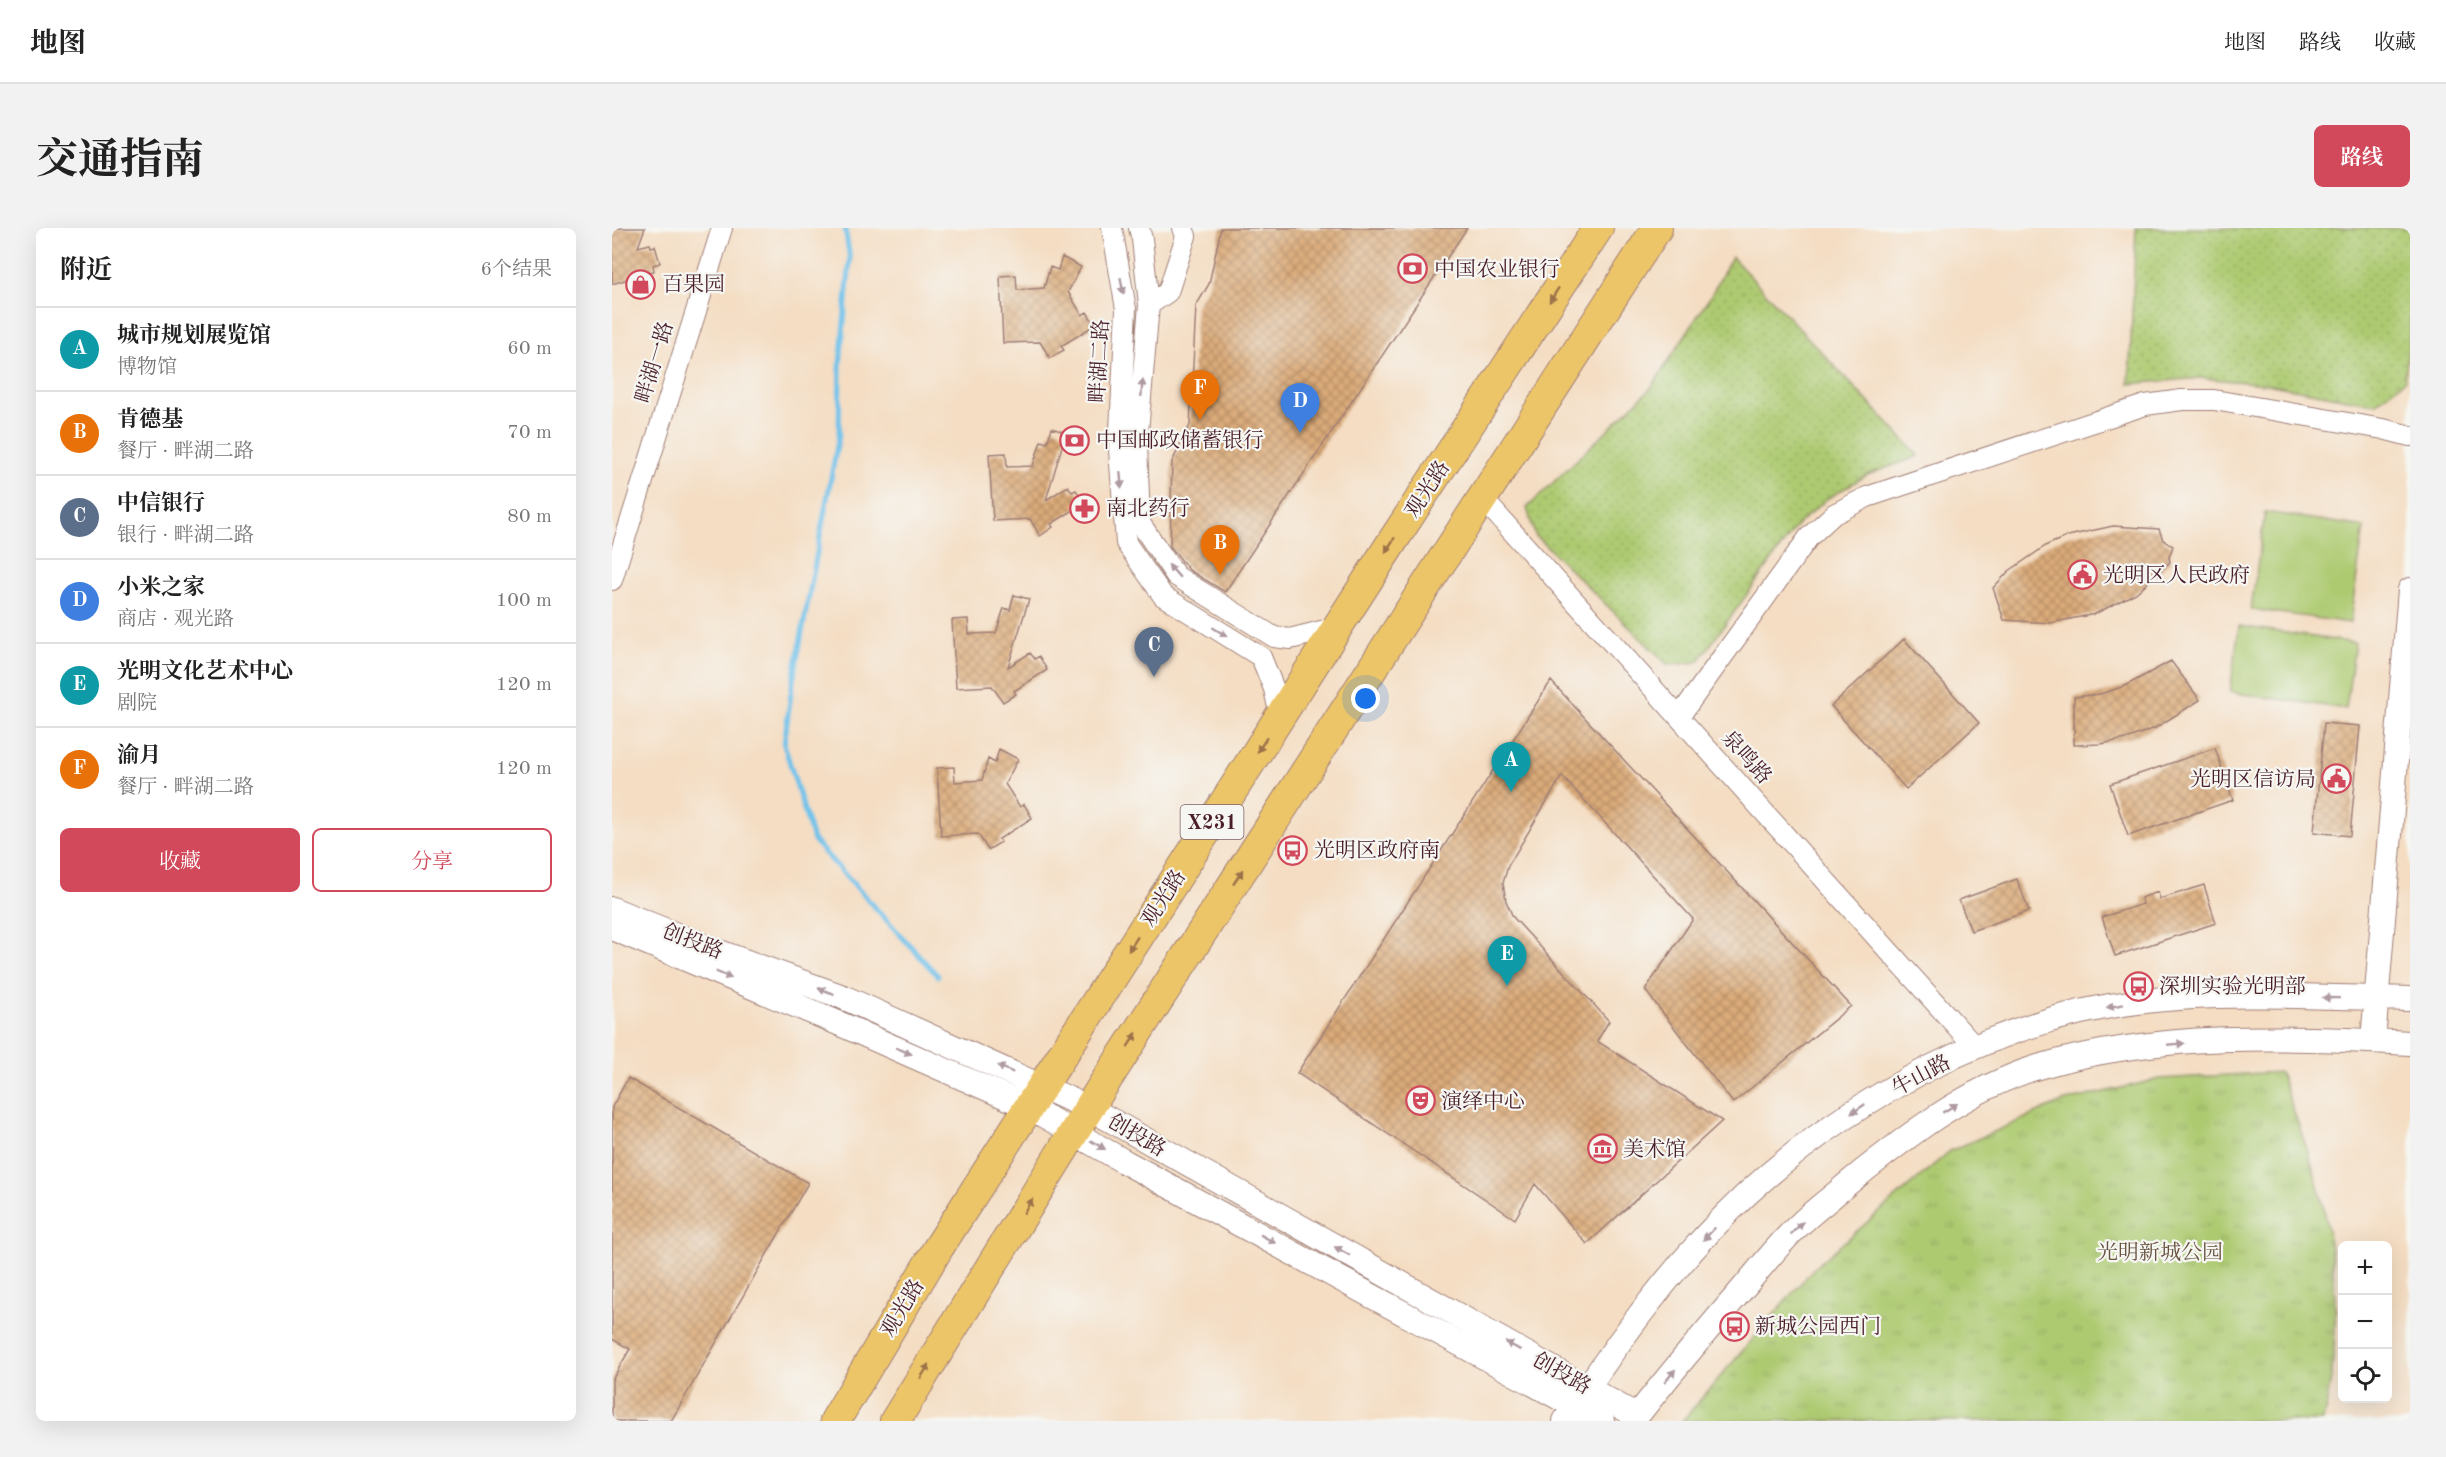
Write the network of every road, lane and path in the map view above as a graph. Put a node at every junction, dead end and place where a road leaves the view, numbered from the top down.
1 (722, 228) edge
2 (1112, 228) edge
3 (1139, 228) edge
4 (1183, 228) edge
5 (1598, 228) edge
6 (1657, 228) edge
7 (1149, 305) junction
8 (2410, 436) edge
9 (1483, 499) junction
10 (612, 580) edge
11 (2410, 590) edge
12 (1337, 627) junction
13 (1280, 716) junction
14 (1679, 717) junction
15 (612, 909) edge
16 (612, 928) edge
17 (2376, 998) junction
18 (2410, 999) edge
19 (2373, 1041) junction
20 (2410, 1044) edge
21 (1976, 1047) junction
22 (1036, 1096) junction
23 (1082, 1119) junction
24 (1575, 1405) edge
25 (1635, 1418) edge
26 (835, 1421) edge
27 (895, 1421) edge
28 (1602, 1421) edge

1 - 10 street, 畔湖一路
2 -> 13 street, 畔湖二路
3 - 7 street, 畔湖二路
4 - 7 street
5 -> 12 main road, 观光路 / X231
6 - 9 main road, X231
12 -> 7 street, 畔湖二路
8 - 14 street
9 - 14 street, 泉鸣路
23 -> 9 main road, X231
11 - 17 street
12 - 13 main road, 观光路 / X231
13 -> 22 main road, 观光路 / X231
14 - 21 street, 泉鸣路
22 -> 15 street, 创投路
16 -> 22 street, 创投路
17 - 18 street, 牛山路
17 - 19 street
17 -> 21 street, 牛山路
19 - 20 street, 牛山路
25 -> 19 street, 牛山路
21 -> 24 street, 牛山路
22 - 23 street, 创投路
22 - 26 main road, 观光路 / X231
23 - 24 street, 创投路
27 -> 23 main road, X231
24 - 25 street, 创投路
24 - 28 street, 创投路

